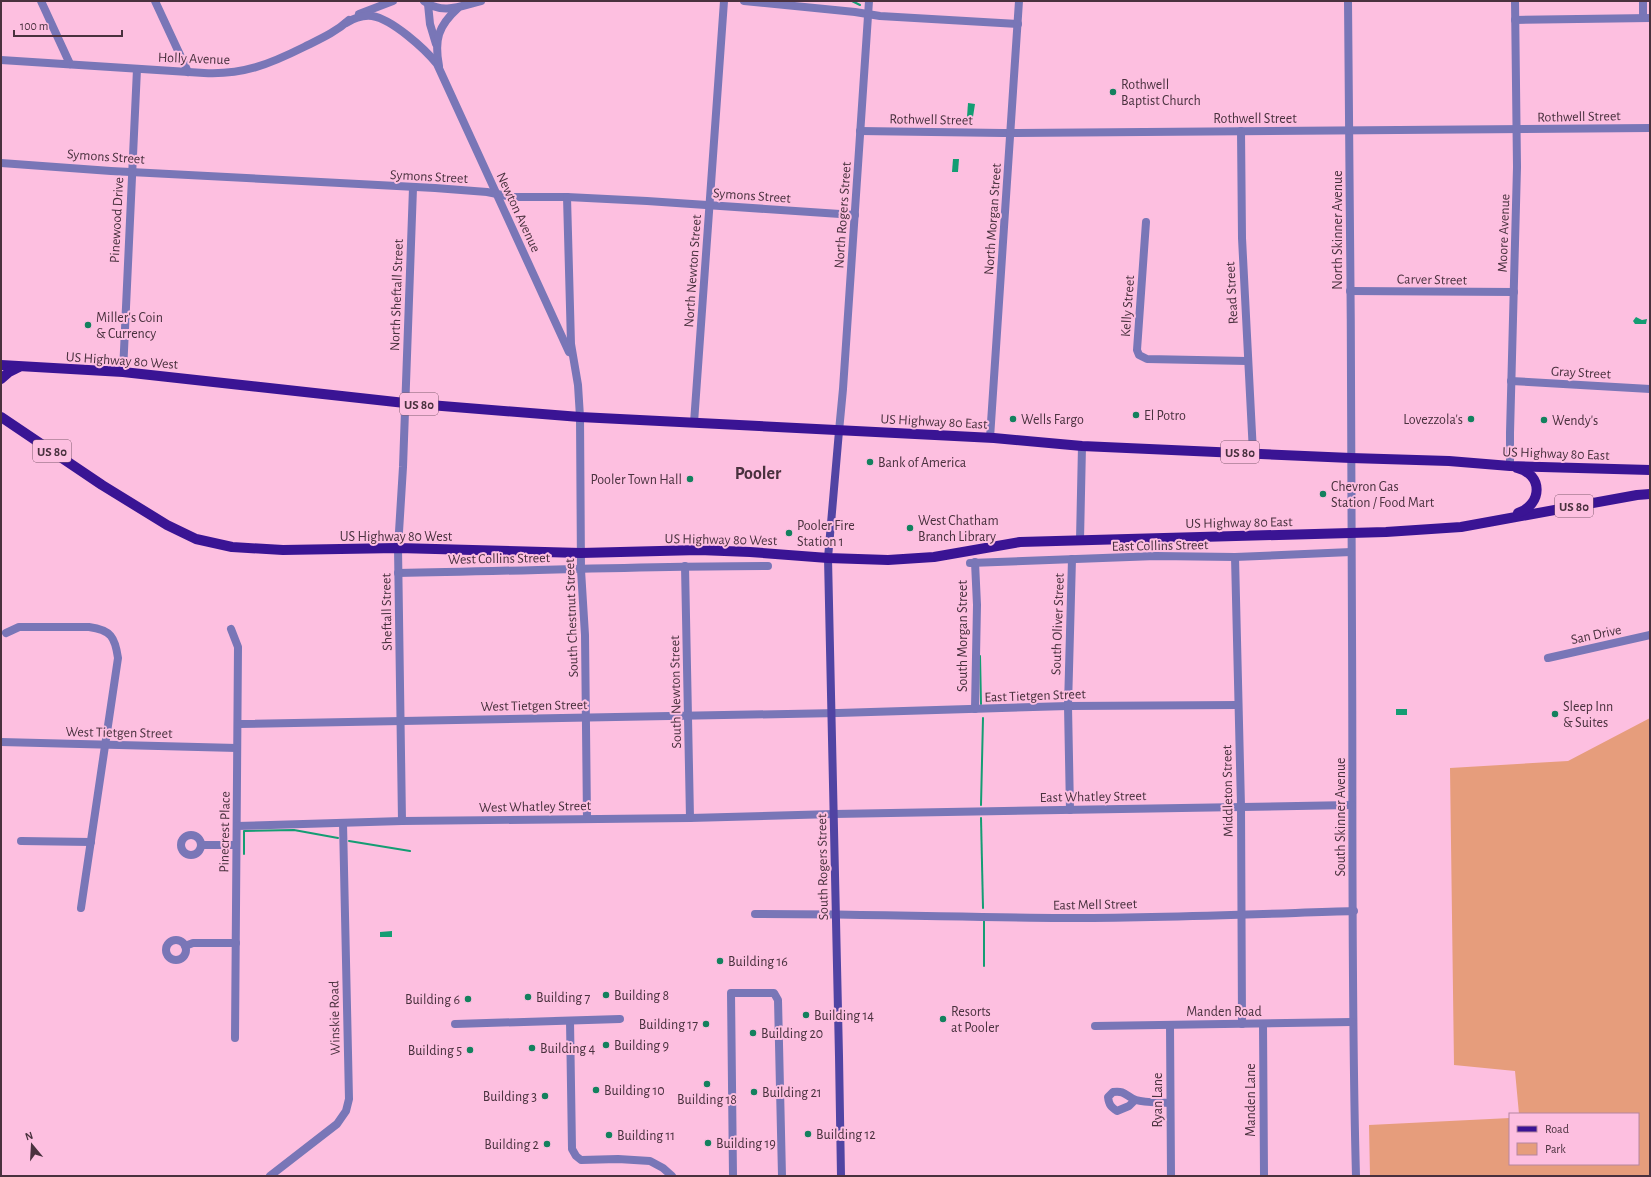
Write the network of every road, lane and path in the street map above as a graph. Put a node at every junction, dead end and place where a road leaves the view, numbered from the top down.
1 (41, 1) edge
2 (155, 1) edge
3 (393, 1) edge
4 (481, 1) edge
5 (724, 1) edge
6 (744, 1) edge
7 (869, 1) edge
8 (1019, 1) edge
9 (1348, 1) edge
10 (1514, 1) edge
11 (1643, 1) edge
12 (426, 2) edge
13 (458, 8) junction
14 (868, 14) junction
15 (1647, 18) edge
16 (1515, 20) junction
17 (346, 23) junction
18 (1018, 24) junction
19 (437, 47) junction
20 (1, 60) edge
21 (70, 64) junction
22 (137, 69) junction
23 (440, 69) junction
24 (188, 72) junction
25 (1650, 128) edge
26 (1349, 130) junction
27 (1517, 130) junction
28 (860, 131) junction
29 (1241, 131) junction
30 (1010, 132) junction
31 (1, 163) edge
32 (132, 172) junction
33 (413, 188) junction
34 (496, 194) junction
35 (567, 197) junction
36 (710, 205) junction
37 (855, 215) junction
38 (1146, 222) dead end
39 (1350, 291) junction
40 (1514, 292) junction
41 (1247, 361) junction
42 (1, 365) edge
43 (19, 367) junction
44 (574, 367) junction
45 (123, 372) junction
46 (1, 379) edge
47 (1511, 381) junction
48 (1650, 389) edge
49 (405, 403) junction
50 (580, 416) junction
51 (1, 417) edge
52 (694, 423) junction
53 (839, 431) junction
54 (990, 438) junction
55 (1082, 446) junction
56 (1253, 453) junction
57 (1351, 458) junction
58 (1510, 466) junction
59 (1650, 470) edge
60 (1650, 494) edge
61 (1499, 520) junction
62 (1352, 533) junction
63 (1080, 540) junction
64 (398, 548) junction
65 (1351, 552) junction
66 (581, 553) junction
67 (1234, 557) junction
68 (828, 558) junction
69 (1072, 559) junction
70 (972, 563) joint
71 (685, 566) junction
72 (768, 566) dead end
73 (581, 570) junction
74 (398, 573) junction
75 (231, 628) dead end
76 (6, 633) dead end
77 (1650, 635) edge
78 (1548, 658) dead end
79 (1238, 705) junction
80 (1068, 706) junction
81 (975, 709) junction
82 (832, 713) junction
83 (689, 714) junction
84 (586, 717) junction
85 (402, 721) junction
86 (238, 724) junction
87 (1, 742) edge
88 (105, 745) junction
89 (237, 748) junction
90 (1352, 805) junction
91 (1241, 806) junction
92 (1070, 810) junction
93 (834, 814) junction
94 (690, 818) junction
95 (588, 819) junction
96 (402, 821) junction
97 (343, 823) junction
98 (237, 826) junction
99 (21, 841) dead end
100 (91, 842) junction
101 (201, 845) dead end
102 (236, 845) junction
103 (81, 908) dead end
104 (1354, 911) junction
105 (755, 914) dead end
106 (836, 914) junction
107 (1242, 915) junction
108 (236, 943) junction
109 (185, 946) dead end
110 (620, 1020) dead end
111 (570, 1021) junction
112 (1352, 1022) junction
113 (456, 1024) dead end
114 (1242, 1024) junction
115 (1262, 1024) junction
116 (1170, 1025) junction
117 (1095, 1026) dead end
118 (235, 1038) dead end
119 (1135, 1100) dead end
120 (1170, 1103) junction
121 (270, 1176) edge
122 (672, 1176) edge
123 (733, 1176) edge
124 (782, 1176) edge
125 (841, 1176) edge
126 (1171, 1176) edge
127 (1263, 1176) edge
128 (1356, 1176) edge

1 - 21 street
2 - 24 street
3 - 17 street, Holly Avenue
4 - 13 street
5 - 36 street, North Newton Street
6 - 14 street
7 - 14 street, North Rogers Street
8 - 18 street, North Morgan Street
9 - 26 street, North Skinner Avenue
10 - 16 street, Moore Avenue
11 - 15 street
12 - 13 street
12 - 19 street, Newton Avenue
13 - 19 street, Newton Avenue
14 - 18 street
14 - 28 street, North Rogers Street
15 - 16 street
16 - 27 street, Moore Avenue
17 - 23 street, Newton Avenue
17 - 24 street, Holly Avenue
18 - 30 street, North Morgan Street
19 - 23 street, Newton Avenue
20 - 21 street, Holly Avenue
21 - 22 street, Holly Avenue
22 - 24 street, Holly Avenue
22 - 32 street, Pinewood Drive
23 - 34 street, Newton Avenue
25 - 27 street, Rothwell Street
26 - 27 street, Rothwell Street
26 - 29 street, Rothwell Street
26 - 39 street, North Skinner Avenue
27 - 40 street, Moore Avenue
28 - 30 street, Rothwell Street
28 - 37 street, North Rogers Street
29 - 30 street, Rothwell Street
29 - 41 street, Read Street
30 - 54 street, North Morgan Street
31 - 32 street, Symons Street
32 - 33 street, Symons Street
32 - 45 street, Pinewood Drive
33 - 34 street, Symons Street
33 - 49 street, North Sheftall Street
34 - 35 street, Symons Street
34 - 44 street, Newton Avenue
35 - 36 street, Symons Street
35 - 44 street
36 - 37 street, Symons Street
36 - 52 street, North Newton Street
37 - 53 street, North Rogers Street
38 - 41 street, Kelly Street
39 - 40 street, Carver Street
39 - 57 street, North Skinner Avenue
40 - 47 street, Moore Avenue
41 - 56 street, Read Street
42 - 43 main road, US Highway 80 West / US 80
43 - 45 main road, US Highway 80 West / US 80
43 - 46 main road
44 - 50 street, South Chestnut Street
45 - 49 main road, US Highway 80 West / US 80
47 - 48 street, Gray Street
47 - 58 street, Moore Avenue
49 - 50 main road, US Highway 80 West / US 80
49 - 64 street, Sheftall Street
50 - 52 main road, US Highway 80 West / US 80
50 - 66 street, South Chestnut Street
51 - 64 main road, US Highway 80 West / US 80
52 - 53 main road, US Highway 80 West / US 80
53 - 54 main road, US Highway 80 East / US 80
53 - 68 street, South Rogers Street
54 - 55 main road, US Highway 80 East / US 80
55 - 56 main road, US Highway 80 East / US 80
55 - 63 street
56 - 57 main road, US Highway 80 East / US 80
57 - 58 main road, US Highway 80 East / US 80
57 - 62 street, South Skinner Avenue
58 - 59 main road, US Highway 80 East / US 80
58 - 61 main road
60 - 61 main road, US Highway 80 East / US 80
61 - 62 main road, US Highway 80 East / US 80
62 - 63 main road, US Highway 80 East / US 80
62 - 65 street, South Skinner Avenue
63 - 68 main road, US Highway 80 East / US 80
64 - 66 main road, US Highway 80 West / US 80
64 - 74 street, Sheftall Street
65 - 67 street, East Collins Street
65 - 90 street, South Skinner Avenue
66 - 68 main road, US Highway 80 West / US 80
66 - 73 street, South Chestnut Street
67 - 69 street, East Collins Street
67 - 79 street, Middleton Street
68 - 82 street, South Rogers Street
69 - 70 street, East Collins Street
69 - 80 street, South Oliver Street
70 - 81 street, South Morgan Street
71 - 72 street, West Collins Street
71 - 73 street, West Collins Street
71 - 83 street, South Newton Street
73 - 74 street, West Collins Street
73 - 84 street, South Chestnut Street
74 - 85 street, Sheftall Street
75 - 86 street, Pinecrest Place
76 - 88 street
77 - 78 street, San Drive
79 - 80 street, East Tietgen Street
79 - 91 street, Middleton Street
80 - 81 street, East Tietgen Street
80 - 92 street, South Oliver Street
81 - 82 street, East Tietgen Street
82 - 83 street, West Tietgen Street
82 - 93 street, South Rogers Street
83 - 84 street, West Tietgen Street
83 - 94 street, South Newton Street
84 - 85 street, West Tietgen Street
84 - 95 street, South Chestnut Street
85 - 86 street, West Tietgen Street
85 - 96 street, Sheftall Street
86 - 89 street, Pinecrest Place
87 - 88 street, West Tietgen Street
88 - 89 street, West Tietgen Street
88 - 100 street
89 - 98 street, Pinecrest Place
90 - 91 street, East Whatley Street
90 - 104 street, South Skinner Avenue
91 - 92 street, East Whatley Street
91 - 107 street, Middleton Street
92 - 93 street, East Whatley Street
93 - 94 street, West Whatley Street
93 - 106 street, South Rogers Street
94 - 95 street, West Whatley Street
95 - 96 street, West Whatley Street
96 - 97 street, West Whatley Street
97 - 98 street, West Whatley Street
97 - 121 street, Winskie Road
98 - 102 street, Pinecrest Place
99 - 100 street
100 - 103 street
101 - 102 street
102 - 108 street, Pinecrest Place
104 - 107 street, East Mell Street
104 - 112 street, South Skinner Avenue
105 - 106 street, East Mell Street
106 - 107 street, East Mell Street
106 - 125 street, South Rogers Street
107 - 114 street, Middleton Street
108 - 109 street
108 - 118 street, Pinecrest Place
110 - 111 street
111 - 113 street
111 - 122 street
112 - 115 street, Manden Road
112 - 128 street, South Skinner Avenue
114 - 115 street, Manden Road
114 - 116 street, Manden Road
115 - 127 street, Manden Lane
116 - 117 street, Manden Road
116 - 120 street, Ryan Lane
119 - 120 street
120 - 126 street, Ryan Lane
123 - 124 street

